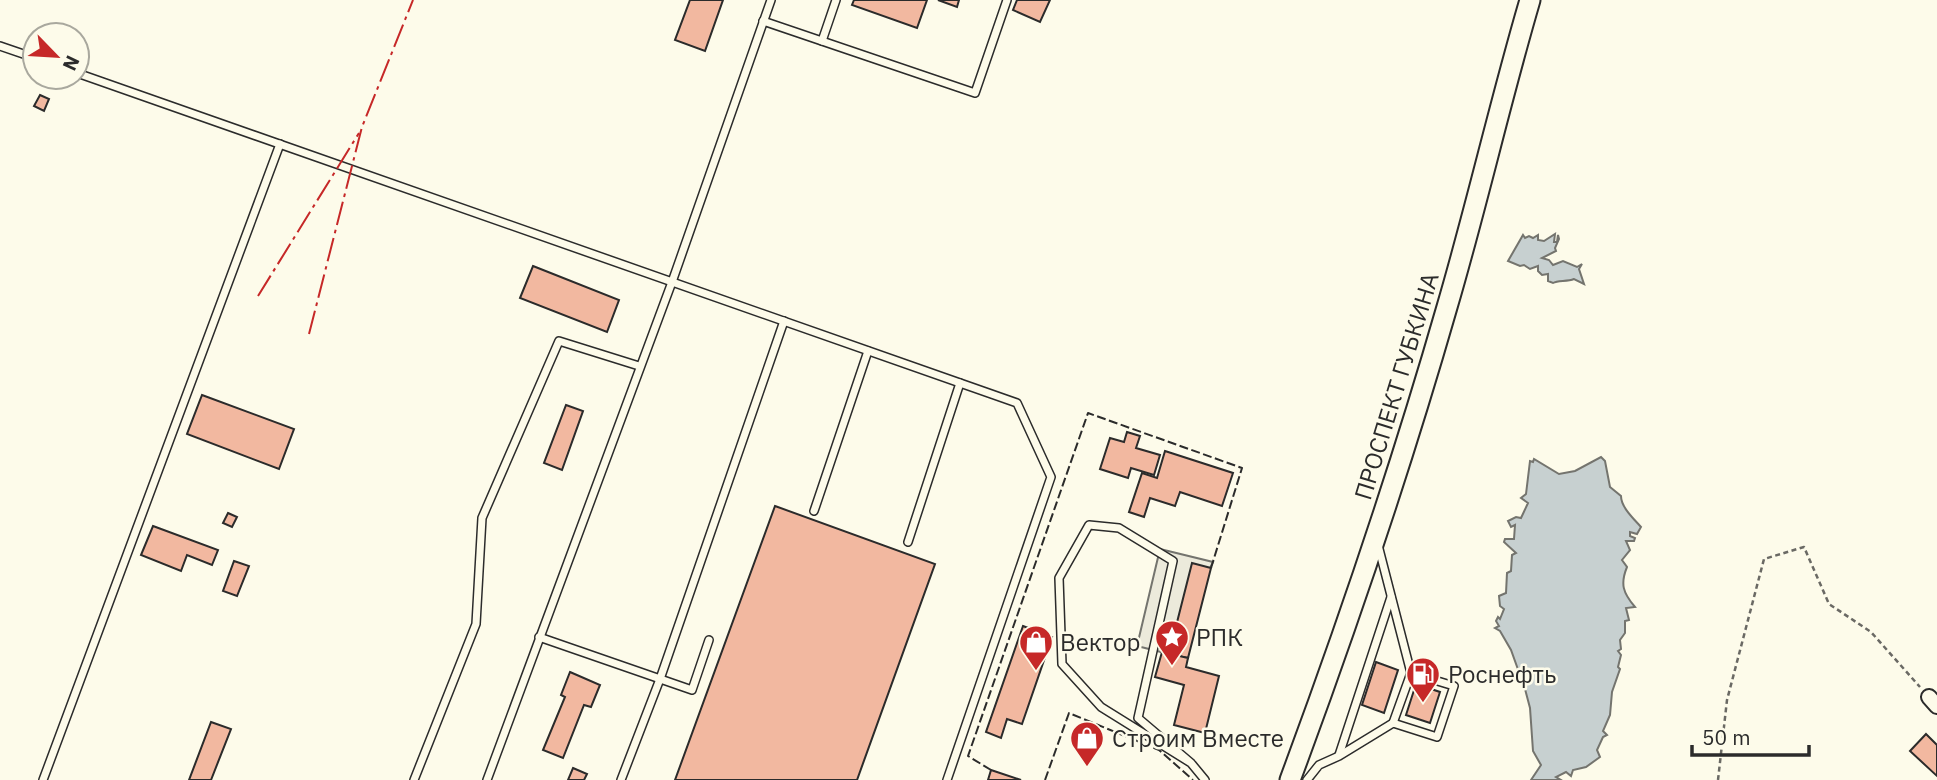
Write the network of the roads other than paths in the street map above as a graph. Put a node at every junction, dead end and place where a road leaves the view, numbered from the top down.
1 (771, 0) edge
2 (836, 0) edge
3 (1007, 0) edge
4 (1530, 0) edge
5 (763, 21) junction
6 (822, 41) junction
7 (0, 46) edge
8 (21, 53) edge
9 (91, 78) edge
10 (280, 144) junction
11 (672, 282) junction
12 (784, 321) junction
13 (868, 351) junction
14 (639, 366) junction
15 (960, 383) junction
16 (814, 511) dead end
17 (1375, 533) junction
18 (908, 542) dead end
19 (1391, 597) junction
20 (539, 637) junction
21 (709, 640) dead end
22 (1411, 673) junction
23 (660, 679) junction
24 (1393, 723) junction
25 (1339, 756) junction
26 (1191, 763) junction
27 (43, 780) edge
28 (414, 780) edge
29 (487, 780) edge
30 (621, 780) edge
31 (947, 780) edge
32 (1205, 780) edge
33 (1290, 780) edge
34 (1307, 780) edge

1 - 5 lane
2 - 6 lane
3 - 6 lane
4 - 17 street, ПРОСПЕКТ ГУБКИНА
5 - 6 lane
5 - 11 lane
7 - 8 lane
9 - 10 lane
10 - 11 lane
10 - 27 lane
11 - 12 lane
11 - 14 lane
12 - 13 lane
12 - 23 lane
13 - 15 lane
13 - 16 lane
14 - 20 lane
14 - 28 lane
15 - 18 lane
15 - 31 lane
17 - 19 lane
17 - 33 street, ПРОСПЕКТ ГУБКИНА
19 - 22 lane
19 - 25 lane
20 - 23 lane
20 - 29 lane
21 - 23 lane
22 - 24 lane
22 - 24 lane
23 - 30 lane
24 - 25 lane
25 - 34 lane
26 - 26 lane
26 - 32 lane

